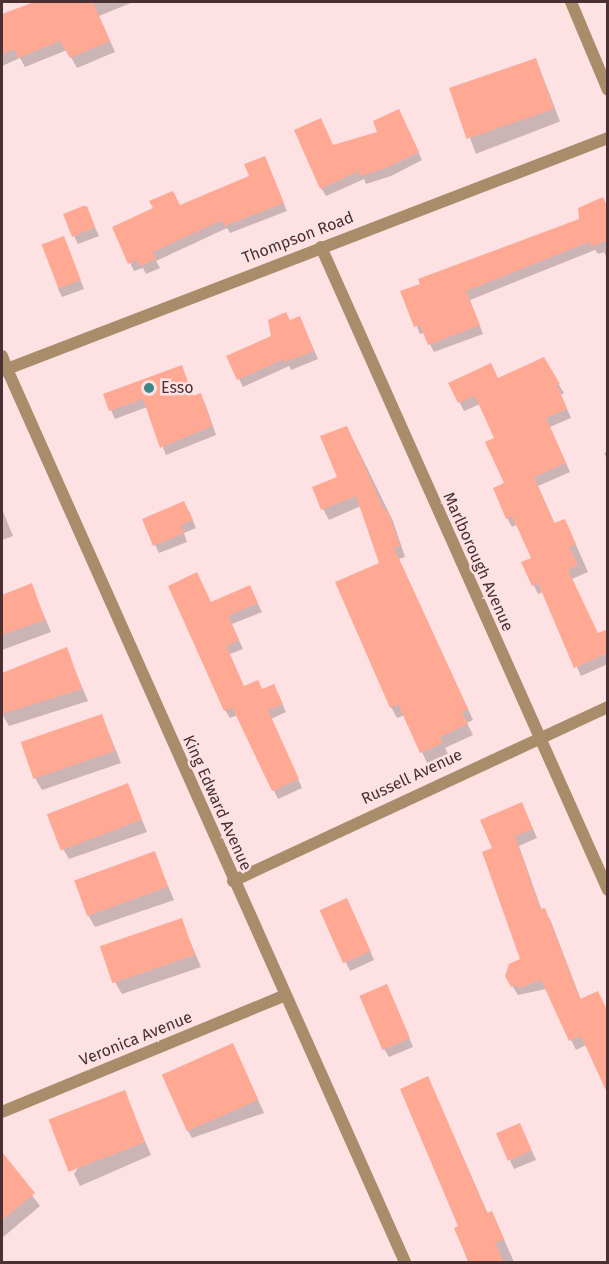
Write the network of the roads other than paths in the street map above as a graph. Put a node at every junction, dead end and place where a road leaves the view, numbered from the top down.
1 (571, 2) edge
2 (608, 90) edge
3 (608, 138) edge
4 (321, 247) junction
5 (2, 356) edge
6 (4, 370) edge
7 (608, 707) edge
8 (538, 736) junction
9 (233, 881) junction
10 (608, 890) edge
11 (283, 996) junction
12 (2, 1112) edge
13 (405, 1263) edge

1 - 2 street
3 - 4 street, Thompson Road
4 - 6 street, Thompson Road
4 - 8 street, Marlborough Avenue
5 - 6 street, King Edward Avenue
6 - 9 street, King Edward Avenue
7 - 8 street, Russell Avenue
8 - 9 street, Russell Avenue
8 - 10 street, Marlborough Avenue
9 - 11 street, King Edward Avenue
11 - 12 street, Veronica Avenue
11 - 13 street, King Edward Avenue

